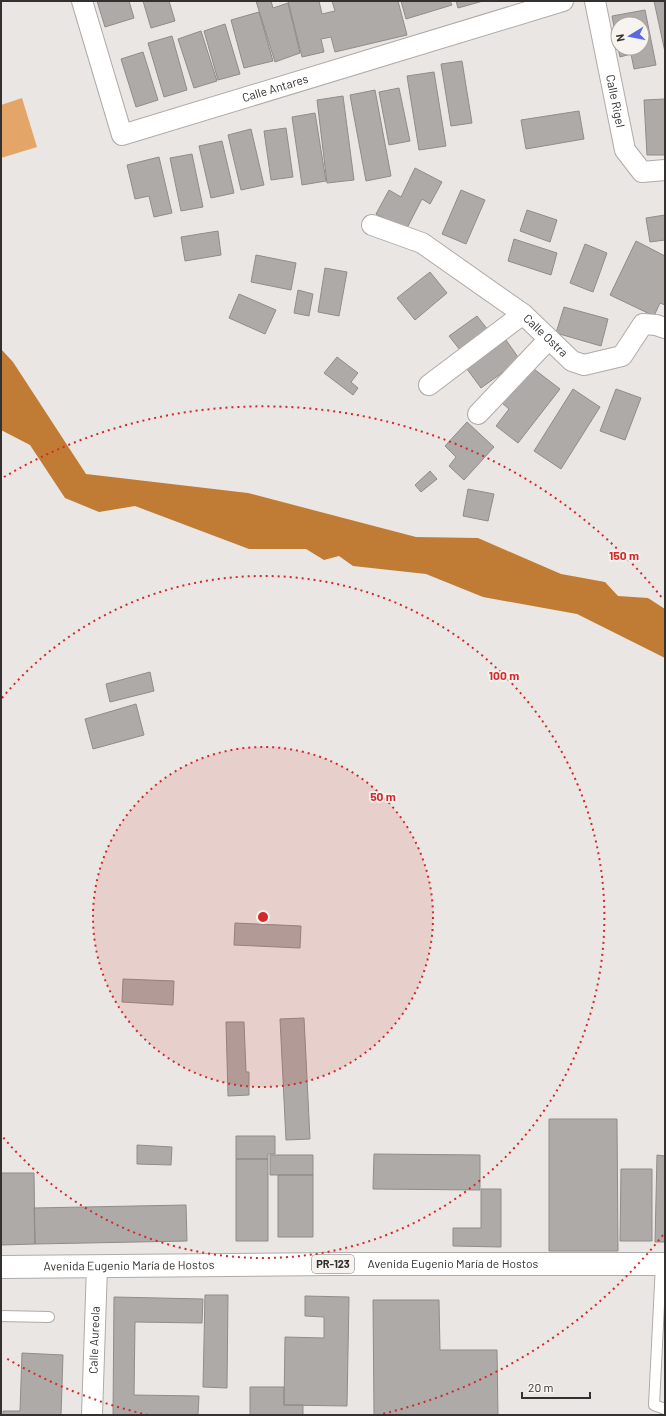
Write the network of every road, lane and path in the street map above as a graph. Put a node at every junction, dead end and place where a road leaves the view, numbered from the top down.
1 (82, 1) edge
2 (563, 1) edge
3 (595, 1) edge
4 (665, 170) edge
5 (372, 225) dead end
6 (523, 314) junction
7 (665, 328) edge
8 (549, 339) junction
9 (429, 385) dead end
10 (478, 414) dead end
11 (663, 1264) edge
12 (97, 1266) junction
13 (1, 1267) edge
14 (1, 1316) edge
15 (49, 1317) dead end
16 (665, 1409) edge
17 (92, 1415) edge

1 - 2 street, Calle Antares
3 - 4 street, Calle Rigel
5 - 6 street
6 - 8 street, Calle Ostra
6 - 9 street, Calle Ostra
7 - 8 street, Calle Ostra
8 - 10 street
11 - 12 main road, Avenida Eugenio María de Hostos / PR-123
11 - 16 lane
12 - 13 main road, Avenida Eugenio María de Hostos / PR-123
12 - 17 street, Calle Aureola
14 - 15 lane

